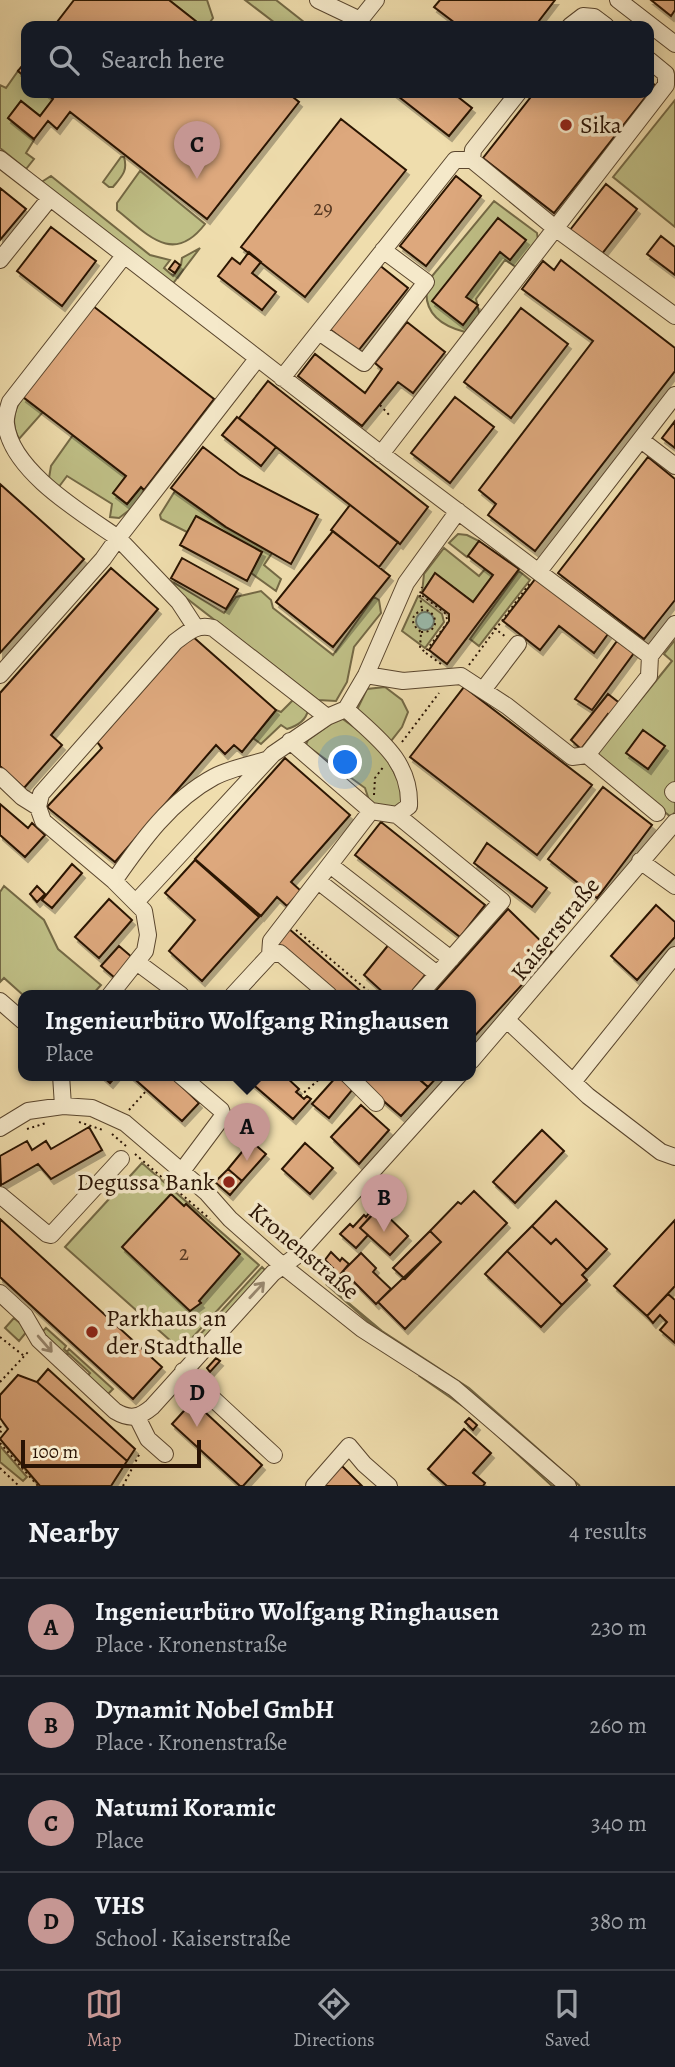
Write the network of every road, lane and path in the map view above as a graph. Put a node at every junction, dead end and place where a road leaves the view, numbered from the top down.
1 (318, 0) edge
2 (376, 0) edge
3 (618, 0) edge
4 (576, 21) edge
5 (598, 21) edge
6 (645, 21) edge
7 (654, 28) edge
8 (675, 44) edge
9 (654, 64) edge
10 (514, 98) edge
11 (0, 159) edge
12 (472, 160) junction
13 (50, 198) junction
14 (555, 228) junction
15 (383, 250) junction
16 (124, 257) junction
17 (0, 260) edge
18 (675, 316) edge
19 (319, 332) junction
20 (257, 359) junction
21 (282, 378) junction
22 (675, 395) edge
23 (380, 405) dead end
24 (396, 423) dead end
25 (640, 440) junction
26 (381, 454) junction
27 (675, 466) edge
28 (458, 511) junction
29 (118, 538) junction
30 (539, 571) junction
31 (422, 583) dead end
32 (420, 594) junction
33 (422, 610) junction
34 (675, 624) edge
35 (196, 628) junction
36 (421, 632) junction
37 (519, 644) dead end
38 (650, 656) junction
39 (467, 668) dead end
40 (0, 675) edge
41 (366, 675) junction
42 (483, 690) junction
43 (345, 709) junction
44 (327, 717) junction
45 (290, 741) junction
46 (587, 755) junction
47 (268, 759) junction
48 (0, 776) edge
49 (38, 807) junction
50 (371, 811) junction
51 (657, 813) dead end
52 (397, 815) junction
53 (674, 823) edge
54 (640, 861) junction
55 (330, 865) junction
56 (114, 881) junction
57 (318, 881) junction
58 (675, 886) edge
59 (136, 902) junction
60 (380, 904) junction
61 (368, 920) junction
62 (290, 924) dead end
63 (270, 955) junction
64 (675, 955) edge
65 (451, 959) junction
66 (138, 963) junction
67 (438, 974) junction
68 (114, 990) edge
69 (173, 990) edge
70 (238, 990) edge
71 (322, 990) edge
72 (367, 990) edge
73 (424, 990) edge
74 (0, 1001) edge
75 (18, 1017) edge
76 (508, 1021) junction
77 (476, 1056) edge
78 (61, 1081) edge
79 (187, 1081) edge
80 (317, 1081) edge
81 (354, 1081) edge
82 (453, 1081) edge
83 (573, 1082) junction
84 (147, 1090) dead end
85 (300, 1096) dead end
86 (376, 1103) dead end
87 (63, 1106) junction
88 (127, 1112) dead end
89 (51, 1122) dead end
90 (77, 1122) dead end
91 (0, 1128) edge
92 (19, 1133) dead end
93 (675, 1157) edge
94 (121, 1159) dead end
95 (182, 1171) junction
96 (0, 1195) edge
97 (218, 1225) dead end
98 (283, 1266) junction
99 (0, 1293) edge
100 (0, 1337) edge
101 (39, 1340) junction
102 (24, 1357) junction
103 (184, 1371) junction
104 (0, 1382) edge
105 (141, 1415) junction
106 (0, 1426) edge
107 (0, 1433) edge
108 (148, 1438) junction
109 (0, 1443) edge
110 (165, 1454) dead end
111 (274, 1455) dead end
112 (0, 1468) edge
113 (33, 1480) junction
114 (28, 1485) edge
115 (19, 1486) edge
116 (38, 1486) edge
117 (123, 1486) edge
118 (314, 1486) edge
119 (389, 1486) edge
120 (568, 1486) edge

1 - 2 street
3 - 6 street
4 - 5 street
7 - 8 street
9 - 14 street
10 - 12 street
11 - 13 street
12 - 14 street
12 - 15 street
13 - 16 street
13 - 17 street
14 - 18 street
14 - 26 street
15 - 19 street
15 - 19 street
16 - 20 street
16 - 29 street
19 - 21 street
20 - 21 street
20 - 29 street
21 - 26 street
22 - 25 street
23 - 24 path
25 - 27 street
25 - 30 street
26 - 28 street
28 - 30 street
28 - 41 street
29 - 35 street
29 - 40 street
30 - 38 street
30 - 39 path
31 - 32 path
32 - 33 path
32 - 36 path
33 - 36 path
33 - 36 path
34 - 38 street
35 - 44 street
35 - 49 street
37 - 42 street
38 - 46 street
41 - 42 street
41 - 43 street
42 - 46 street
43 - 44 street
43 - 52 street
44 - 45 street
45 - 47 street
45 - 50 street
46 - 51 street
47 - 56 street
47 - 59 street
48 - 49 street
49 - 56 street
50 - 52 street
50 - 55 street
52 - 65 street
53 - 54 street, Kaiserstraße
54 - 58 street
54 - 76 street, Kaiserstraße
55 - 57 street
55 - 60 street
56 - 59 street
57 - 61 street
57 - 63 street
59 - 66 street
60 - 61 street
60 - 65 street
61 - 67 street
62 - 72 path
63 - 70 street
63 - 71 street
64 - 83 street
65 - 67 street
66 - 68 street
66 - 69 street
67 - 73 street
74 - 75 street
76 - 77 street, Kaiserstraße
76 - 83 street
78 - 87 street
79 - 95 street
80 - 85 path
81 - 86 street
82 - 98 street
83 - 93 street
84 - 88 path
87 - 91 street, Kronenstraße
87 - 95 street, Kronenstraße
89 - 92 path
90 - 97 path
94 - 96 street
95 - 98 street, Kronenstraße
103 -> 98 street
98 - 120 street, Kronenstraße
99 - 101 street
100 - 102 path
101 - 102 path
101 -> 105 street
102 - 104 path
103 - 105 street
103 - 111 street
105 - 108 street
106 - 107 path
108 - 110 street
108 - 117 path
109 - 113 path
112 - 115 path
113 - 114 path
113 - 116 path
118 - 119 street

